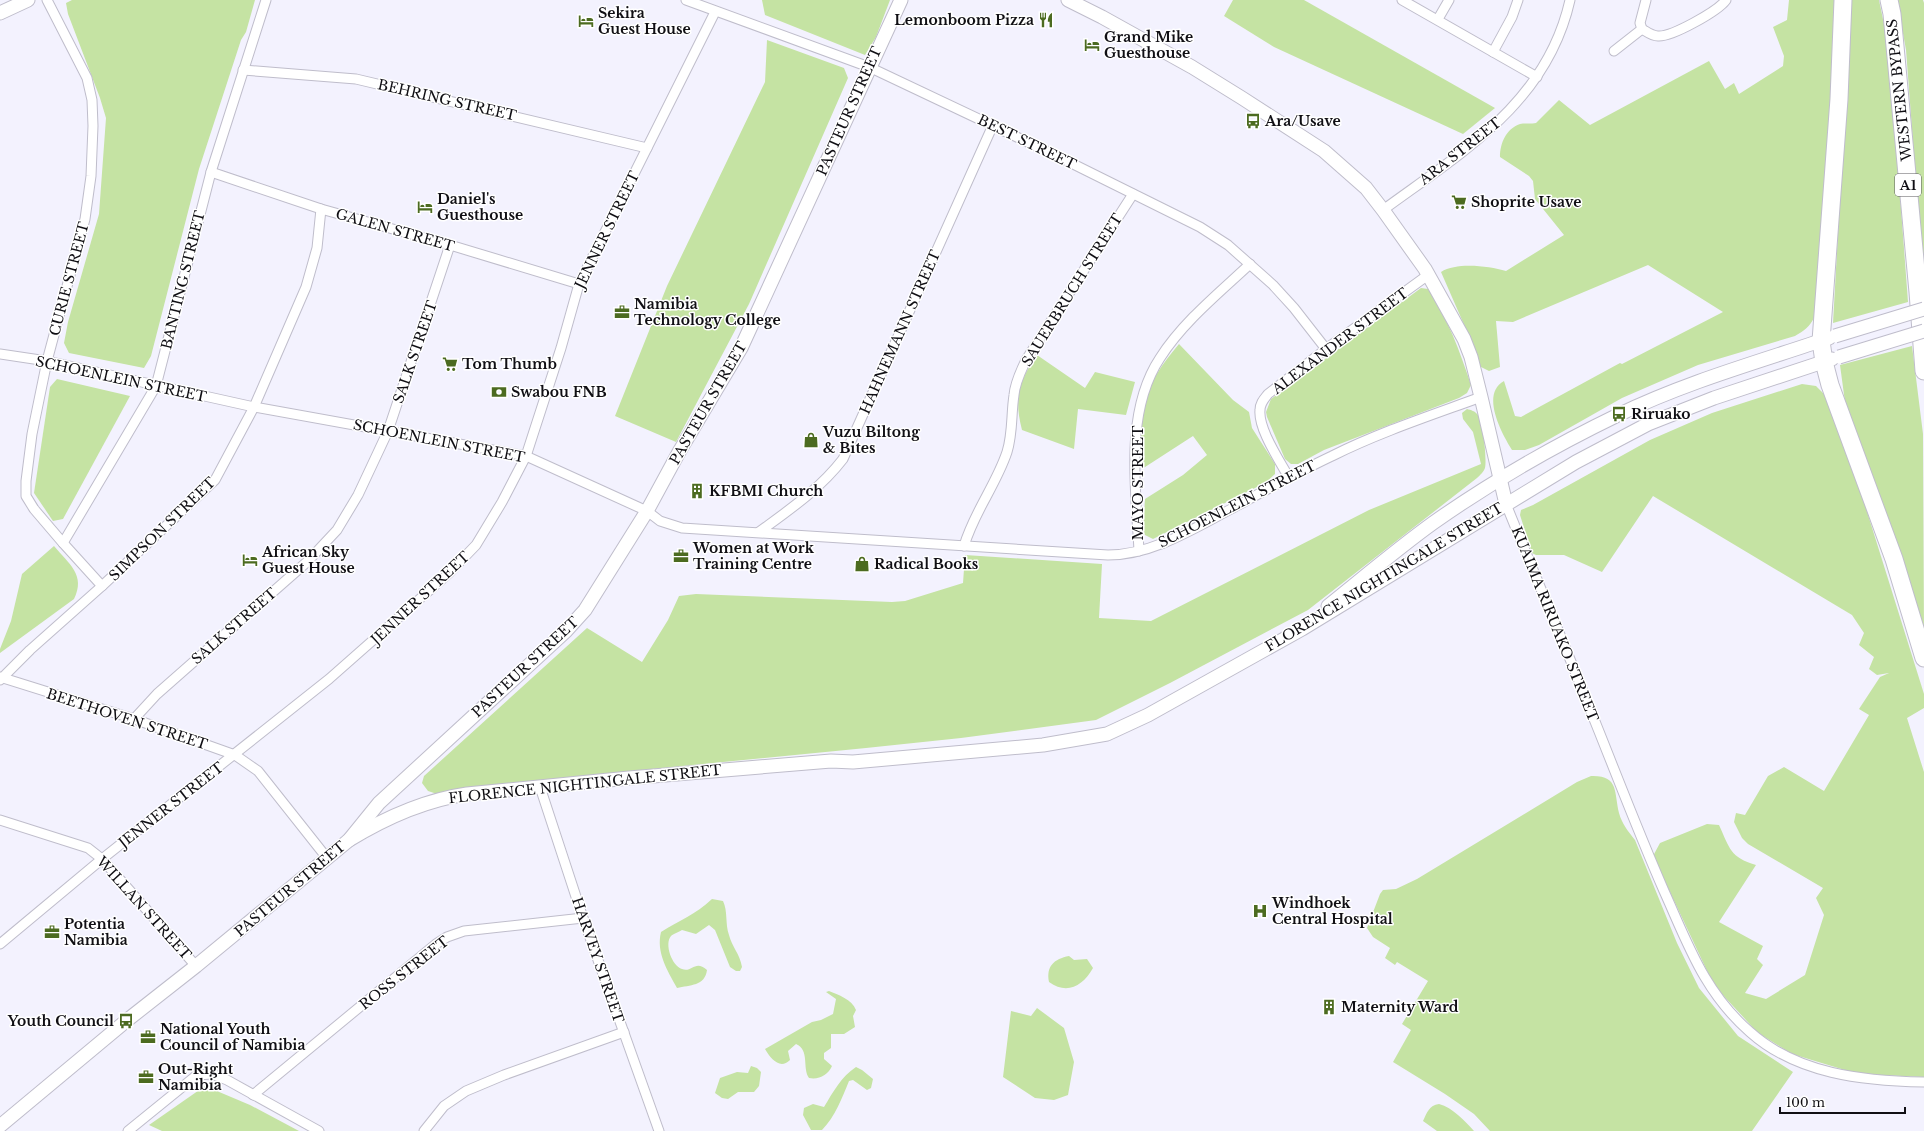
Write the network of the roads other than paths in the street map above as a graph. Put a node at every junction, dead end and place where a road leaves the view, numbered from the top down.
1 (28, 0) edge
2 (47, 0) edge
3 (266, 0) edge
4 (686, 0) edge
5 (901, 0) edge
6 (1068, 0) edge
7 (1402, 0) edge
8 (1449, 0) edge
9 (1518, 0) edge
10 (1570, 0) edge
11 (1646, 0) edge
12 (1726, 0) edge
13 (1843, 0) edge
14 (1889, 0) edge
15 (715, 12) junction
16 (0, 13) edge
17 (1438, 20) junction
18 (1642, 29) junction
19 (1614, 51) dead end
20 (1493, 52) junction
21 (869, 67) junction
22 (243, 70) junction
23 (1537, 78) junction
24 (993, 125) junction
25 (647, 148) junction
26 (211, 172) junction
27 (1134, 194) junction
28 (321, 209) junction
29 (1384, 210) junction
30 (450, 245) junction
31 (1250, 264) junction
32 (1428, 275) junction
33 (579, 284) junction
34 (1924, 310) edge
35 (1924, 331) edge
36 (1828, 338) junction
37 (1326, 349) junction
38 (0, 354) edge
39 (1831, 359) junction
40 (47, 361) junction
41 (1924, 371) edge
42 (156, 386) junction
43 (1482, 396) junction
44 (254, 407) junction
45 (388, 431) junction
46 (526, 456) junction
47 (1289, 478) junction
48 (1500, 479) junction
49 (1506, 504) junction
50 (646, 511) junction
51 (759, 532) junction
52 (63, 543) junction
53 (964, 546) junction
54 (1139, 551) junction
55 (102, 586) junction
56 (1924, 658) edge
57 (1, 678) edge
58 (134, 719) junction
59 (235, 755) junction
60 (831, 761) junction
61 (540, 788) junction
62 (388, 794) junction
63 (399, 814) junction
64 (0, 820) edge
65 (349, 840) junction
66 (327, 858) junction
67 (102, 859) junction
68 (583, 918) junction
69 (0, 944) edge
70 (196, 966) junction
71 (624, 1032) junction
72 (1924, 1082) edge
73 (253, 1095) junction
74 (0, 1126) edge
75 (128, 1131) edge
76 (319, 1131) edge
77 (424, 1131) edge
78 (659, 1131) edge

1 - 16 main road
2 - 40 street, CURIE STREET
3 - 22 street, BANTING STREET
4 - 15 street, BEST STREET
5 - 21 main road, PASTEUR STREET
6 - 29 main road, KUAIMA RIRUAKO STREET
7 - 17 street
8 - 17 street
9 - 20 street
10 - 23 street, ARA STREET
11 - 18 street
12 - 18 street
13 - 36 highway
14 - 41 highway, WESTERN BYPASS / A1
15 - 21 street, BEST STREET
15 - 25 street, JENNER STREET
17 - 20 street
18 - 19 street
20 - 23 street
21 - 24 street, BEST STREET
21 - 50 main road, PASTEUR STREET
22 - 25 street, BEHRING STREET
22 - 26 street, BANTING STREET
23 - 29 street, ARA STREET
24 - 27 street, BEST STREET
24 - 51 street, HAHNEMANN STREET
25 - 33 street, JENNER STREET
26 - 28 street, GALEN STREET
26 - 42 street, BANTING STREET
27 - 31 street, BEST STREET
27 - 53 street, SAUERBRUCH STREET
28 - 30 street, GALEN STREET
28 - 44 street, SIMPSON STREET
29 - 32 main road, KUAIMA RIRUAKO STREET
30 - 33 street, GALEN STREET
30 - 45 street, SALK STREET
31 - 37 street, BEST STREET
31 - 54 street, MAYO STREET
32 - 37 street, ALEXANDER STREET
32 - 43 main road, KUAIMA RIRUAKO STREET
33 - 46 street, JENNER STREET
34 - 36 main road, FLORENCE NIGHTINGALE STREET, bridge
35 - 39 main road, FLORENCE NIGHTINGALE STREET, bridge
36 - 39 highway
36 - 48 main road, FLORENCE NIGHTINGALE STREET
37 - 47 street, ALEXANDER STREET
38 - 40 street, SCHOENLEIN STREET
39 - 49 main road, FLORENCE NIGHTINGALE STREET
39 - 56 highway
40 - 42 street, SCHOENLEIN STREET
40 - 52 street, CURIE STREET
42 - 44 street, SCHOENLEIN STREET
42 - 52 street, BANTING STREET
43 - 47 street, SCHOENLEIN STREET
43 - 48 main road, KUAIMA RIRUAKO STREET
44 - 45 street, SCHOENLEIN STREET
44 - 55 street, SIMPSON STREET
45 - 46 street, SCHOENLEIN STREET
45 - 58 street, SALK STREET
46 - 50 street, SCHOENLEIN STREET
46 - 59 street, JENNER STREET
47 - 54 street, SCHOENLEIN STREET
48 - 49 main road, KUAIMA RIRUAKO STREET
48 - 60 main road, FLORENCE NIGHTINGALE STREET
49 - 60 main road, FLORENCE NIGHTINGALE STREET
49 - 72 street, KUAIMA RIRUAKO STREET
50 - 51 street, SCHOENLEIN STREET
50 - 62 main road, PASTEUR STREET
51 - 53 street, SCHOENLEIN STREET
52 - 55 street, CURIE STREET
53 - 54 street, SCHOENLEIN STREET
55 - 57 street, SIMPSON STREET
57 - 58 street, BEETHOVEN STREET
58 - 59 street, BEETHOVEN STREET
59 - 66 street, BEETHOVEN STREET
59 - 67 street, JENNER STREET
60 - 61 main road, FLORENCE NIGHTINGALE STREET
61 - 63 main road, FLORENCE NIGHTINGALE STREET
61 - 68 street, HARVEY STREET
62 - 63 main road
62 - 65 main road, PASTEUR STREET
63 - 65 main road, FLORENCE NIGHTINGALE STREET
64 - 67 street, WILLAN STREET
65 - 66 main road, PASTEUR STREET
66 - 70 main road, PASTEUR STREET
67 - 69 street, JENNER STREET
67 - 70 street, WILLAN STREET
68 - 71 street, HARVEY STREET
68 - 73 street, ROSS STREET
70 - 74 main road, PASTEUR STREET
71 - 77 street
71 - 78 street, HARVEY STREET
73 - 75 street
73 - 76 street

